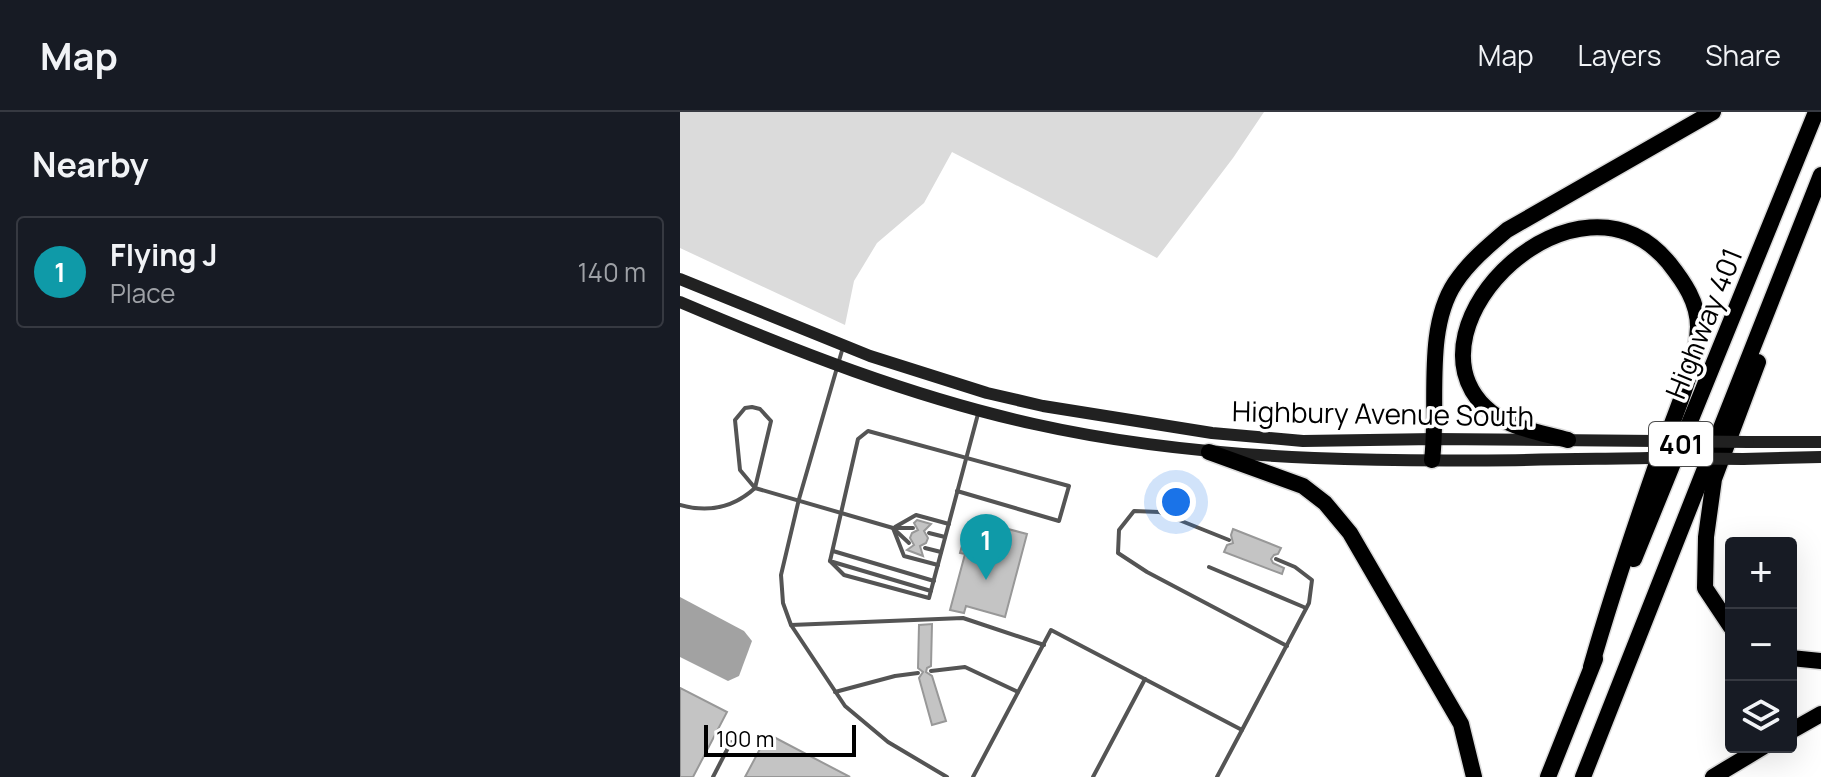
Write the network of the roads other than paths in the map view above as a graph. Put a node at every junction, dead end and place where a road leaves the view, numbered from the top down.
1 (1713, 112) edge
2 (1816, 112) edge
3 (1821, 175) edge
4 (1809, 203) junction
5 (680, 279) edge
6 (680, 302) edge
7 (843, 346) junction
8 (836, 365) junction
9 (979, 411) junction
10 (1435, 439) junction
11 (1568, 440) junction
12 (1821, 442) edge
13 (1209, 452) junction
14 (1821, 457) edge
15 (966, 458) junction
16 (1432, 460) junction
17 (755, 488) junction
18 (957, 491) junction
19 (799, 499) junction
20 (680, 505) edge
21 (843, 512) junction
22 (949, 524) junction
23 (893, 528) junction
24 (913, 528) dead end
25 (929, 533) dead end
26 (945, 537) junction
27 (1229, 540) dead end
28 (909, 543) dead end
29 (925, 548) dead end
30 (833, 551) junction
31 (941, 552) junction
32 (1276, 559) dead end
33 (830, 561) junction
34 (938, 565) junction
35 (1209, 567) dead end
36 (934, 581) junction
37 (931, 591) junction
38 (1306, 608) junction
39 (1725, 618) edge
40 (791, 625) junction
41 (1044, 645) junction
42 (1287, 646) junction
43 (1797, 659) edge
44 (1821, 661) edge
45 (1591, 667) junction
46 (931, 671) dead end
47 (918, 673) dead end
48 (1145, 679) junction
49 (835, 692) junction
50 (1018, 692) junction
51 (1821, 714) edge
52 (1797, 728) edge
53 (1242, 730) junction
54 (731, 742) dead end
55 (1753, 753) edge
56 (713, 777) edge
57 (947, 777) edge
58 (973, 777) edge
59 (1093, 777) edge
60 (1217, 777) edge
61 (1474, 777) edge
62 (1548, 777) edge
63 (1583, 777) edge
64 (1713, 777) edge

1 - 10 highway
2 - 45 highway, Highway 401 / 401
3 - 4 highway, Highway 401 / 401
4 - 39 highway
4 - 63 highway, Highway 401 / 401
5 - 7 main road, Highbury Avenue South
6 - 8 main road, Highbury Avenue South
7 - 8 lane
7 - 10 main road, Highbury Avenue South
8 - 9 main road, Highbury Avenue South
8 - 19 lane
9 - 13 main road, Highbury Avenue South
9 - 15 lane
10 - 11 main road, Highbury Avenue South
10 - 16 highway
11 - 12 main road, Highbury Avenue South, bridge
11 - 45 highway
13 - 16 main road, Highbury Avenue South
13 - 61 highway
14 - 16 main road, Highbury Avenue South, bridge
15 - 18 lane
15 - 18 lane
15 - 21 lane
17 - 17 lane
17 - 19 lane
17 - 20 lane
18 - 22 lane
19 - 21 lane
19 - 40 lane
21 - 23 lane
21 - 30 lane
22 - 23 lane
22 - 26 lane
23 - 24 lane
23 - 28 lane
23 - 34 lane
25 - 26 lane
26 - 31 lane
27 - 42 lane
29 - 31 lane
30 - 33 lane
30 - 36 lane
31 - 34 lane
32 - 38 lane
33 - 37 lane
33 - 37 lane
34 - 36 lane
35 - 38 lane
36 - 37 lane
38 - 42 lane
40 - 41 lane
40 - 49 lane
41 - 48 lane
41 - 50 lane
42 - 53 lane
43 - 44 highway
45 - 62 highway, Highway 401 / 401
46 - 50 lane
47 - 49 lane
48 - 53 lane
48 - 59 lane
49 - 57 lane
50 - 58 lane
51 - 52 highway
53 - 60 lane
54 - 56 lane
55 - 64 highway

